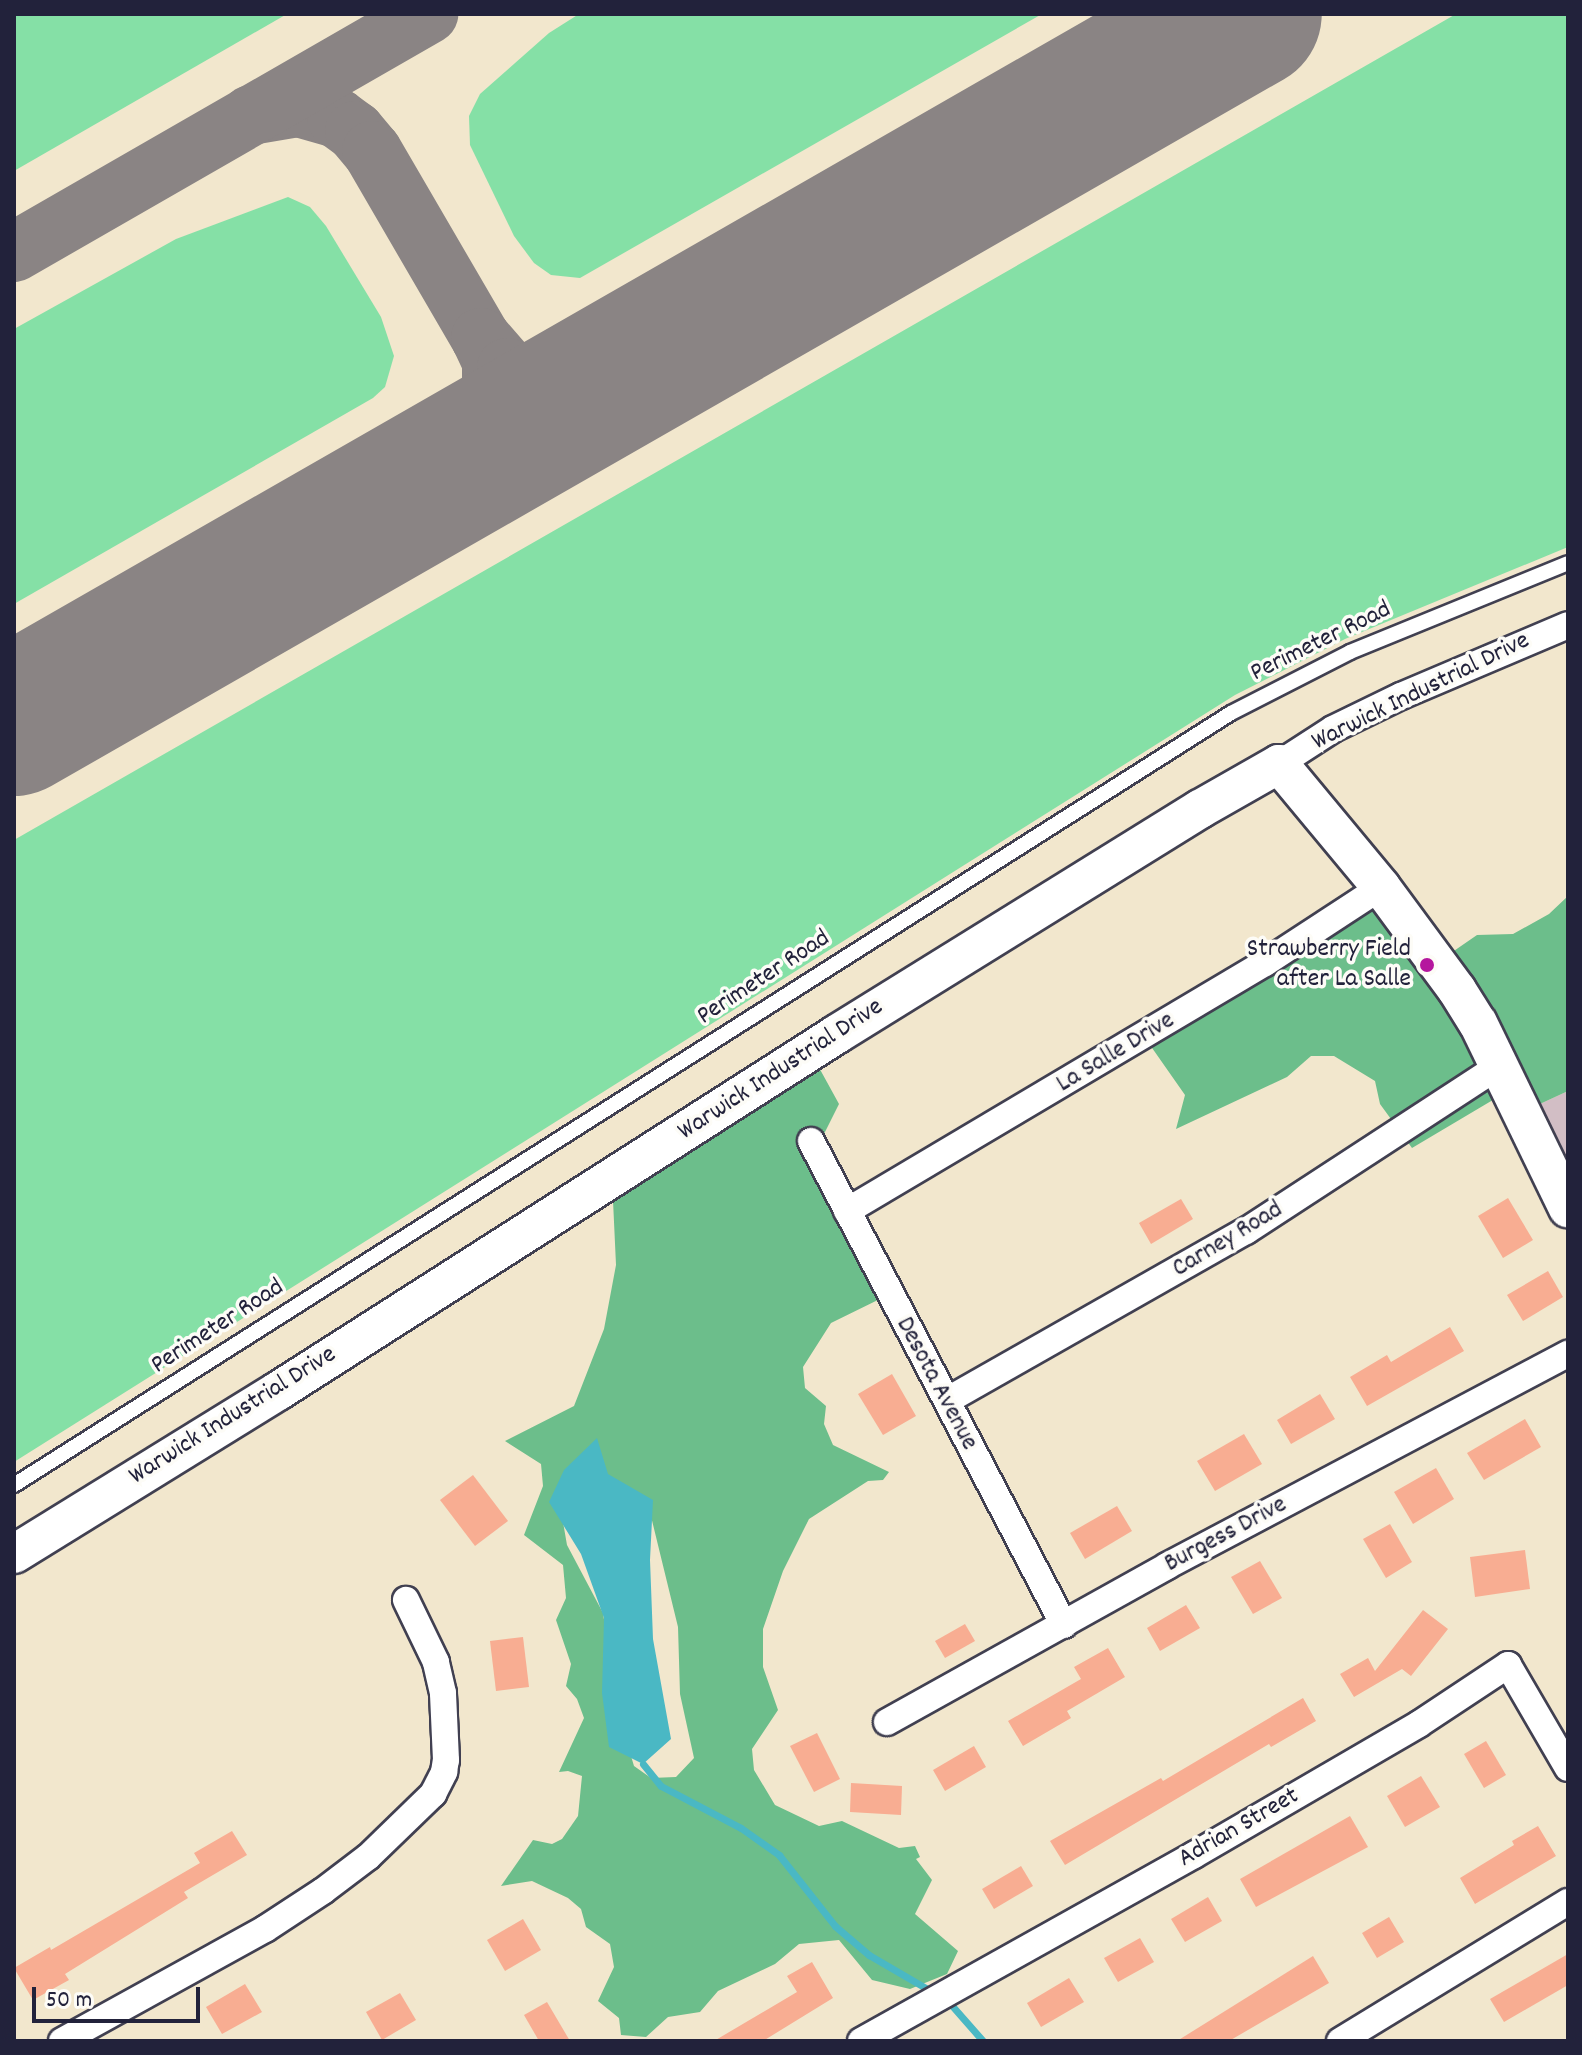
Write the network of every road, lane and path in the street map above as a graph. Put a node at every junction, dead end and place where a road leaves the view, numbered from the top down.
1 (1568, 563) edge
2 (1568, 625) edge
3 (1279, 764) junction
4 (1381, 887) junction
5 (1499, 1066) junction
6 (811, 1141) dead end
7 (1568, 1208) edge
8 (847, 1211) junction
9 (1568, 1354) edge
10 (948, 1400) junction
11 (14, 1485) edge
12 (14, 1554) edge
13 (406, 1600) dead end
14 (1064, 1625) junction
15 (887, 1722) dead end
16 (1568, 1768) edge
17 (1568, 1902) edge
18 (62, 2041) edge
19 (861, 2041) edge
20 (1340, 2041) edge

1 - 11 lane, Perimeter Road
2 - 3 street, Warwick Industrial Drive
3 - 4 street
3 - 12 street, Warwick Industrial Drive
4 - 5 street
4 - 8 street, La Salle Drive
5 - 7 street
5 - 10 street, Carney Road
6 - 8 street, Desota Avenue
8 - 10 street, Desota Avenue
9 - 14 street, Burgess Drive
10 - 14 street, Desota Avenue
13 - 18 street
14 - 15 street, Burgess Drive
16 - 19 street, Adrian Street
17 - 20 street

